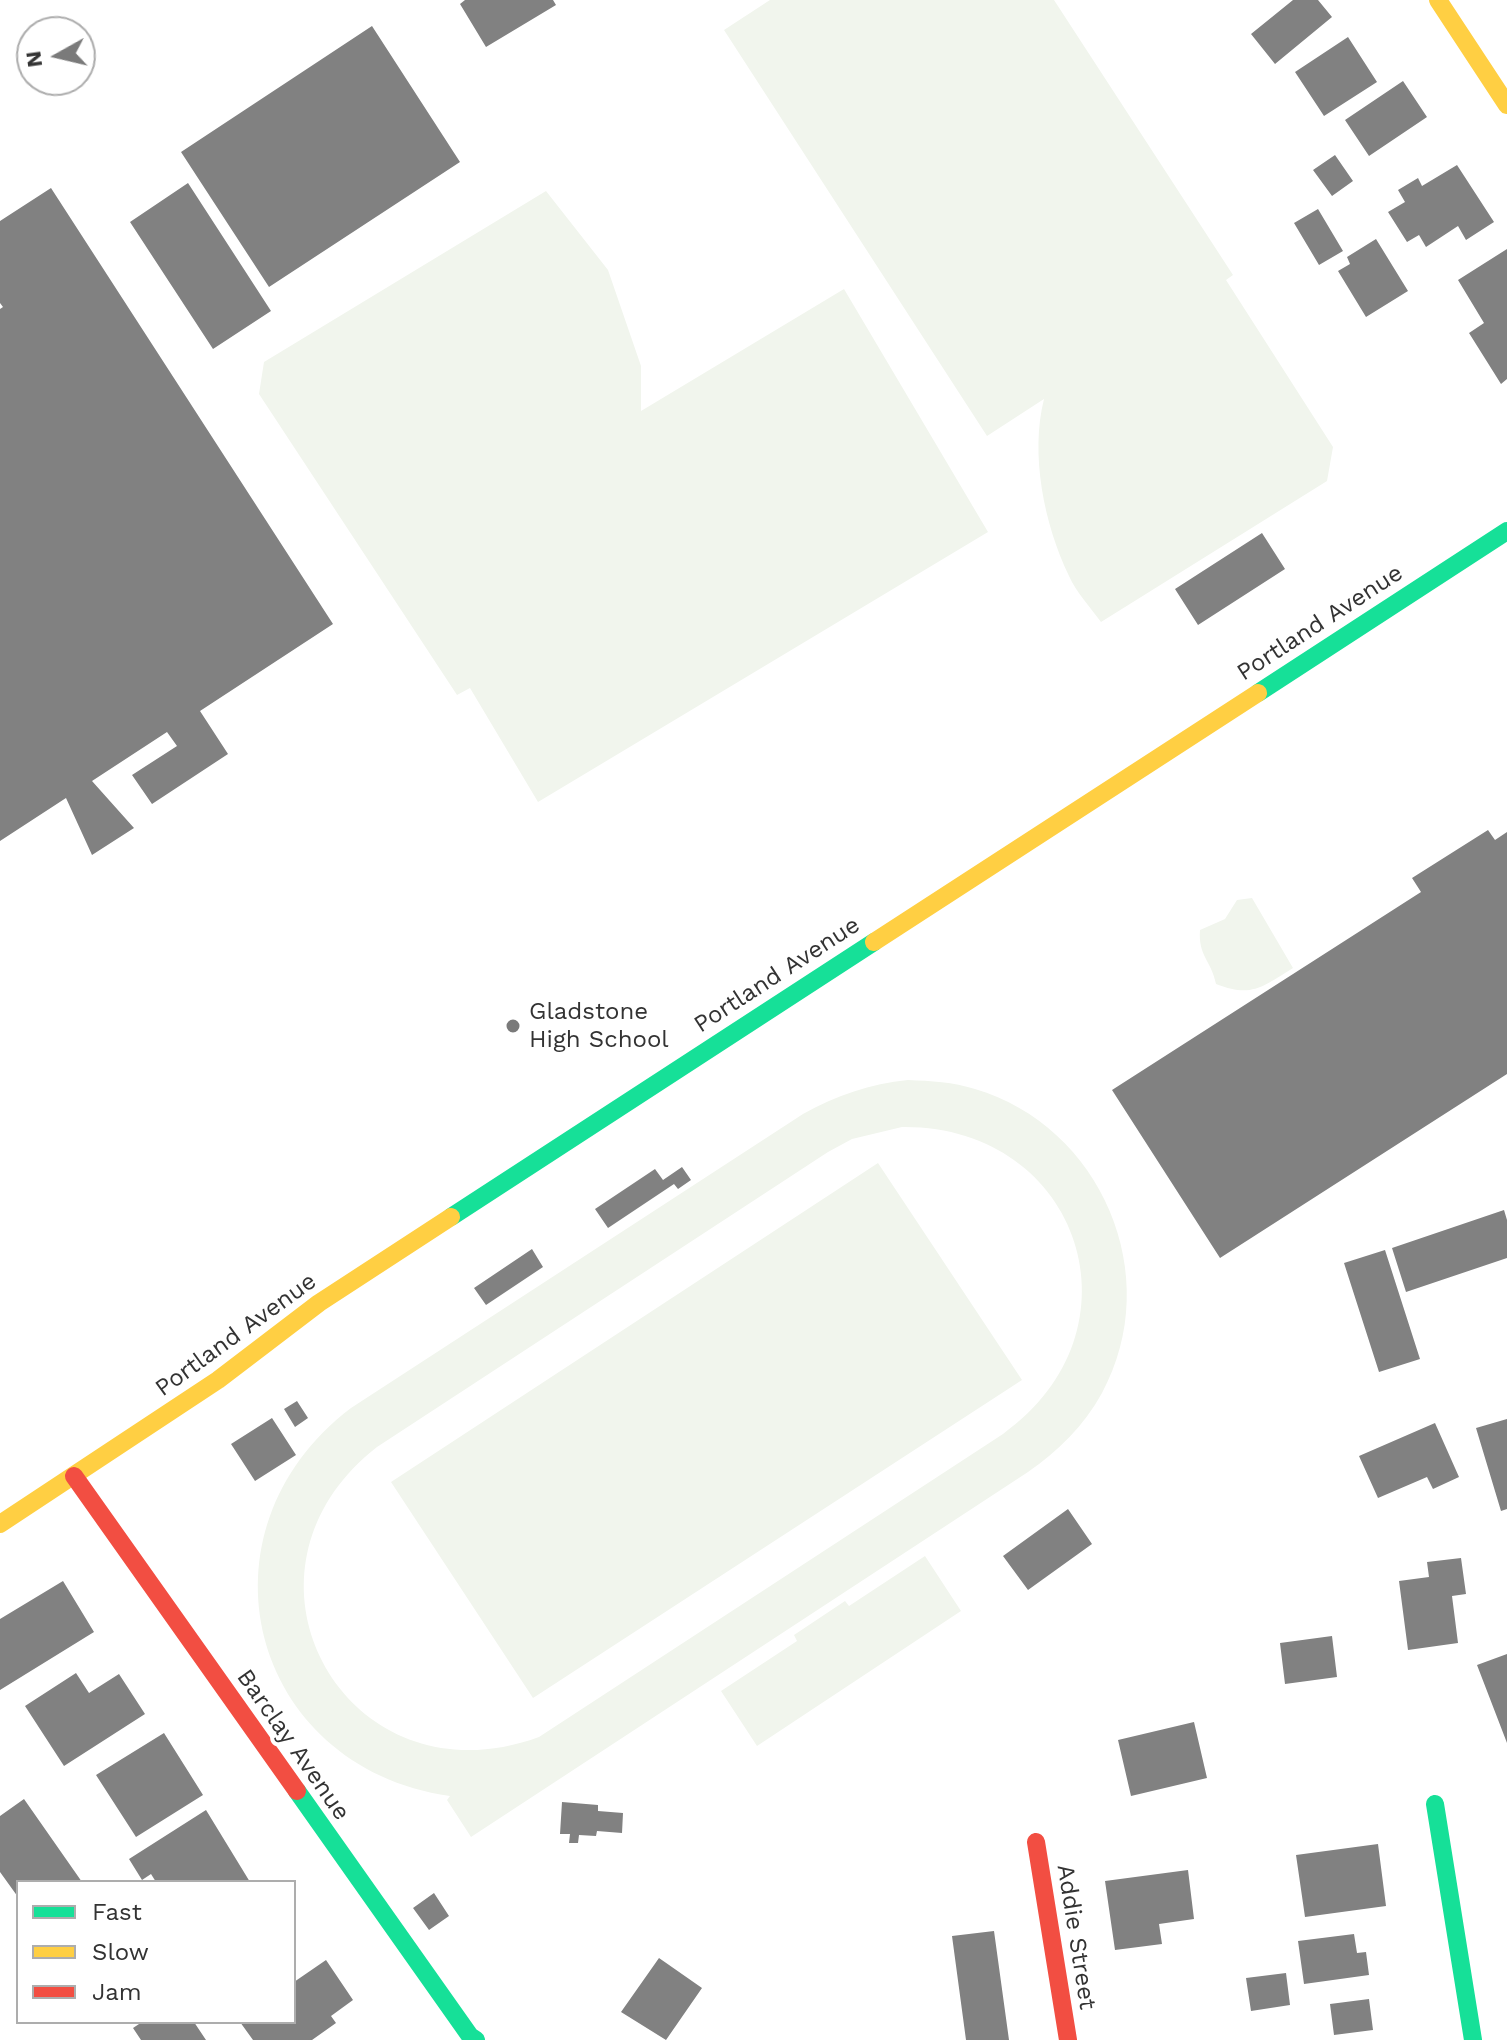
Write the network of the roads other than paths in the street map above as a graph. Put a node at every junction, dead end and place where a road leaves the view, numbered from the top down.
1 (1438, 0) edge
2 (1507, 105) edge
3 (1507, 531) edge
4 (74, 1476) junction
5 (0, 1524) edge
6 (1435, 1804) dead end
7 (1036, 1842) dead end
8 (476, 2040) edge
9 (1068, 2040) edge
10 (1473, 2040) edge

1 - 2 street
3 - 4 street, Portland Avenue
4 - 5 street, Portland Avenue
4 - 8 street, Barclay Avenue
6 - 10 street
7 - 9 street, Addie Street

